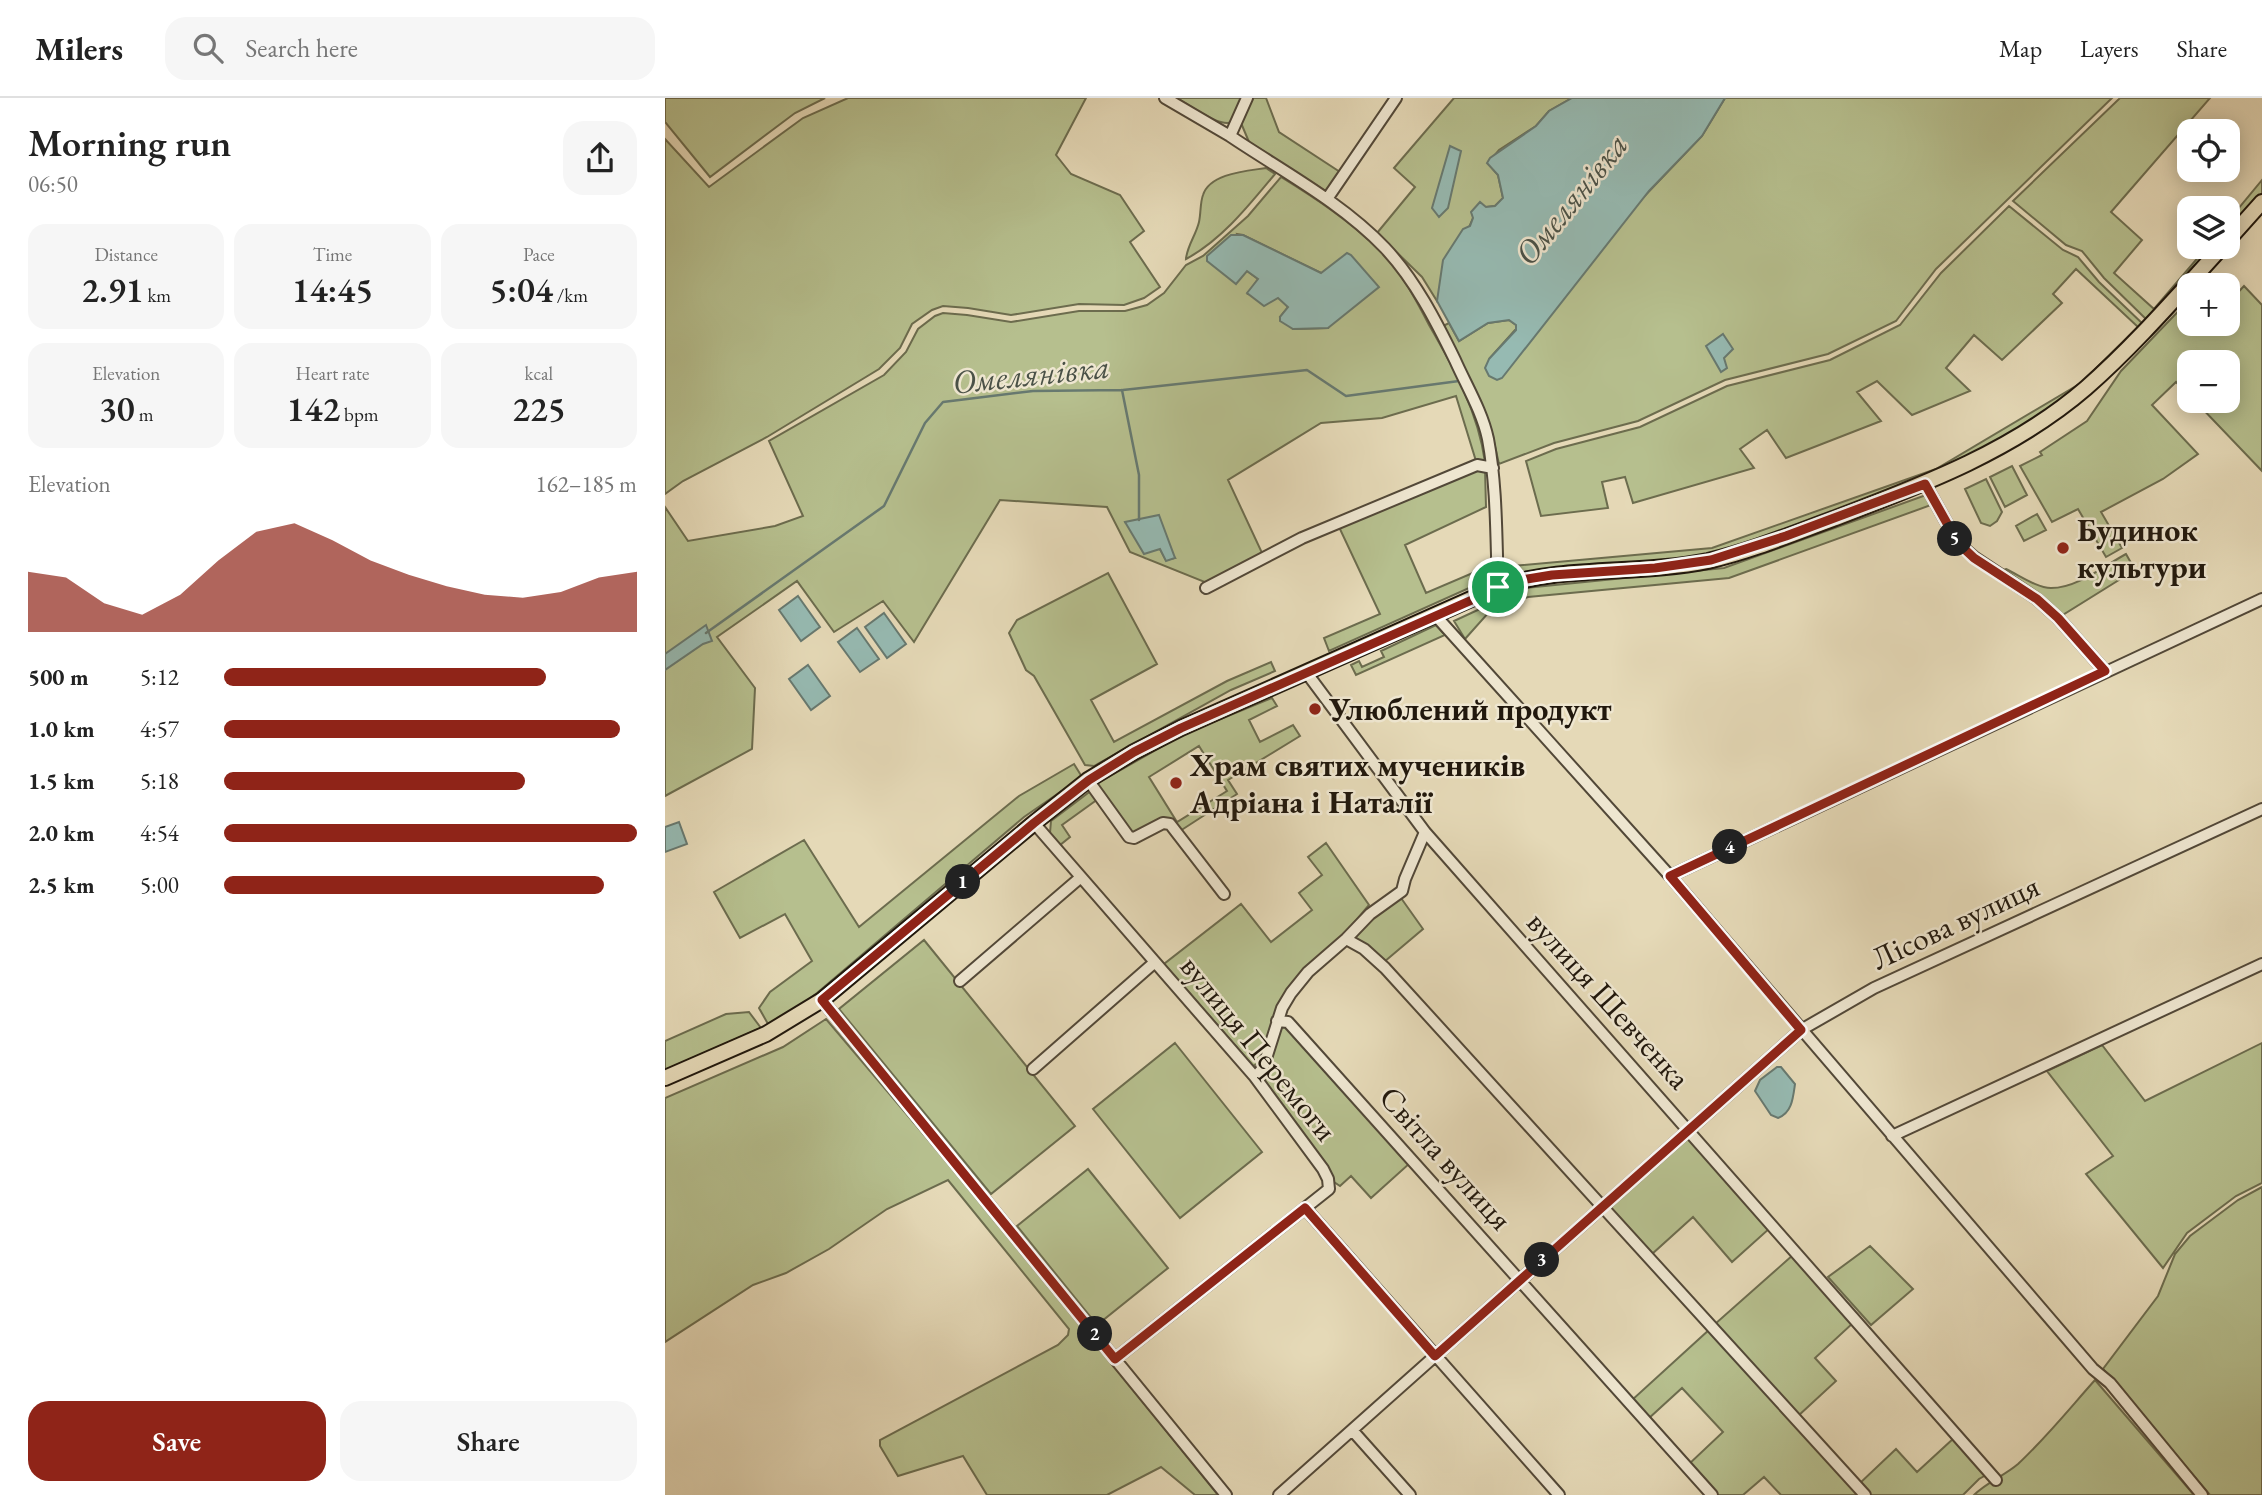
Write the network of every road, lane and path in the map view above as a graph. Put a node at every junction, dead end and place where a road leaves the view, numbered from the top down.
1 (1165, 98) edge
2 (1247, 98) edge
3 (1396, 98) edge
4 (1230, 136) junction
5 (1327, 199) junction
6 (2262, 202) edge
7 (2240, 227) edge
8 (2211, 259) edge
9 (1493, 468) junction
10 (1925, 484) junction
11 (1206, 587) dead end
12 (1498, 587) junction
13 (2262, 599) edge
14 (1434, 615) junction
15 (2105, 671) junction
16 (1306, 672) junction
17 (1089, 780) junction
18 (2262, 809) edge
19 (1034, 823) junction
20 (1425, 832) junction
21 (1670, 876) junction
22 (1081, 877) junction
23 (1224, 894) dead end
24 (1346, 939) junction
25 (1155, 962) junction
26 (2262, 964) edge
27 (960, 981) dead end
28 (822, 1000) junction
29 (1277, 1021) junction
30 (1801, 1030) junction
31 (1033, 1069) dead end
32 (1255, 1076) junction
33 (665, 1079) edge
34 (1689, 1130) junction
35 (1892, 1136) junction
36 (1603, 1206) junction
37 (1305, 1208) junction
38 (1521, 1280) junction
39 (1435, 1356) junction
40 (1115, 1359) junction
41 (1352, 1430) junction
42 (1996, 1480) dead end
43 (1226, 1495) edge
44 (1279, 1495) edge
45 (1410, 1495) edge
46 (1559, 1495) edge
47 (1712, 1495) edge
48 (1865, 1495) edge
49 (2202, 1495) edge

1 - 4 street
2 - 4 street
3 - 5 street
4 - 5 street
5 - 9 street
6 - 7 main road
8 - 10 main road
9 - 11 street
9 - 12 street
10 - 12 main road
10 - 15 street
12 - 14 main road
13 - 15 street
14 - 16 main road
14 - 21 street
15 - 21 street
16 - 17 main road
16 - 20 street, вулиця Шевченка
17 - 19 main road
17 - 23 street
18 - 30 street, Лісова вулиця
19 - 22 street, вулиця Перемоги
19 - 28 main road
20 - 24 street
20 - 34 street, вулиця Шевченка
21 - 30 street
22 - 25 street, вулиця Перемоги
22 - 27 street
24 - 29 street
24 - 36 street
25 - 31 street
25 - 32 street, вулиця Перемоги
26 - 35 street
28 - 33 main road
28 - 40 street
29 - 32 street
29 - 38 street, Світла вулиця
30 - 34 street, Лісова вулиця
30 - 35 street
32 - 37 street, вулиця Перемоги
34 - 36 street, Лісова вулиця
34 - 42 street, вулиця Шевченка
35 - 49 street
36 - 38 street, Лісова вулиця
36 - 48 street
37 - 39 street
37 - 40 street
38 - 39 street, Лісова вулиця
38 - 47 street, Світла вулиця
39 - 41 street, Лісова вулиця
39 - 46 street
40 - 43 street
41 - 44 street, Лісова вулиця
41 - 45 street

